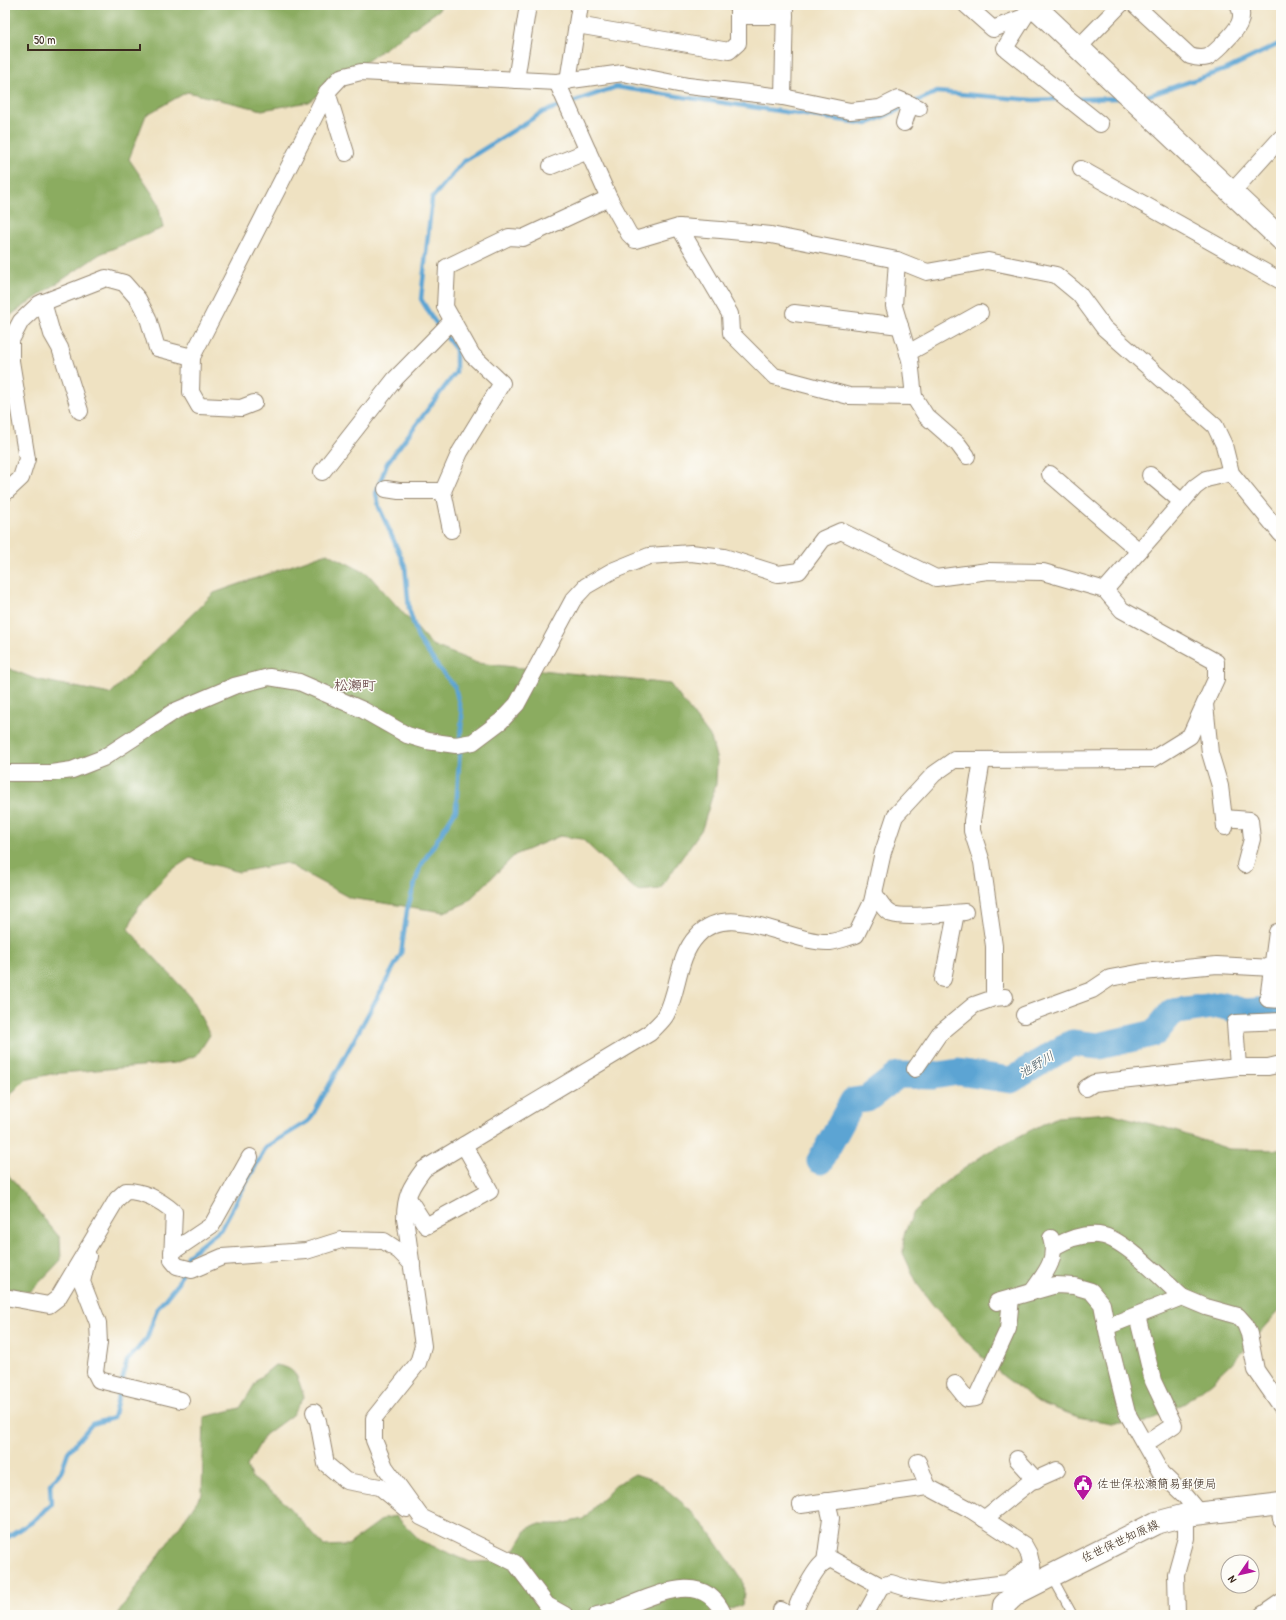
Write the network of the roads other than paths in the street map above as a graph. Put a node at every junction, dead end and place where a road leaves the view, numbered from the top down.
1 (528, 5) edge
2 (580, 5) edge
3 (966, 5) edge
4 (1120, 5) edge
5 (1135, 5) edge
6 (1238, 5) edge
7 (1032, 8) edge
8 (738, 10) edge
9 (785, 10) edge
10 (577, 25) junction
11 (1078, 48) junction
12 (516, 80) junction
13 (563, 81) junction
14 (327, 92) junction
15 (783, 96) junction
16 (904, 123) dead end
17 (1100, 124) dead end
18 (1281, 138) edge
19 (588, 151) junction
20 (346, 153) dead end
21 (551, 166) dead end
22 (1081, 169) dead end
23 (1232, 192) junction
24 (609, 198) junction
25 (679, 227) junction
26 (1281, 239) edge
27 (897, 260) junction
28 (1281, 282) edge
29 (43, 302) junction
30 (794, 313) dead end
31 (980, 313) dead end
32 (452, 320) junction
33 (900, 326) junction
34 (908, 353) junction
35 (192, 357) junction
36 (914, 397) junction
37 (254, 403) dead end
38 (80, 411) dead end
39 (967, 456) dead end
40 (322, 472) dead end
41 (1231, 473) junction
42 (1050, 474) dead end
43 (1150, 475) dead end
44 (386, 489) dead end
45 (443, 491) junction
46 (5, 493) edge
47 (1182, 502) junction
48 (451, 530) dead end
49 (1281, 534) edge
50 (1139, 551) junction
51 (1105, 590) junction
52 (1205, 704) junction
53 (982, 760) junction
54 (5, 773) edge
55 (1245, 865) dead end
56 (874, 893) junction
57 (1277, 932) dead end
58 (1272, 968) junction
59 (943, 979) dead end
60 (1281, 1000) edge
61 (1024, 1015) dead end
62 (1281, 1021) edge
63 (1281, 1064) edge
64 (1238, 1067) junction
65 (915, 1069) dead end
66 (1086, 1088) dead end
67 (464, 1145) junction
68 (250, 1157) dead end
69 (408, 1198) junction
70 (92, 1240) junction
71 (181, 1263) junction
72 (412, 1264) junction
73 (1032, 1292) junction
74 (5, 1296) edge
75 (1182, 1297) junction
76 (1137, 1315) junction
77 (1106, 1327) junction
78 (954, 1384) dead end
79 (181, 1400) dead end
80 (1281, 1406) edge
81 (314, 1412) dead end
82 (1145, 1444) junction
83 (1017, 1459) dead end
84 (918, 1462) dead end
85 (1057, 1470) dead end
86 (1036, 1480) junction
87 (928, 1487) junction
88 (827, 1501) junction
89 (801, 1505) dead end
90 (1280, 1509) edge
91 (1193, 1514) junction
92 (421, 1517) junction
93 (984, 1519) junction
94 (825, 1562) junction
95 (1040, 1574) junction
96 (881, 1586) junction
97 (1281, 1602) edge
98 (788, 1614) edge
99 (565, 1615) edge
100 (597, 1615) edge
101 (724, 1615) edge
102 (865, 1615) edge
103 (1003, 1615) edge
104 (1073, 1615) edge
105 (1177, 1615) edge
106 (1262, 1615) edge

1 - 12 street
2 - 10 street
3 - 7 street
4 - 11 street
5 - 6 street
7 - 11 street
7 - 17 street
8 - 9 street
8 - 10 street
9 - 15 street
10 - 13 street
11 - 23 street
12 - 13 street
12 - 14 street
13 - 15 street
13 - 19 street
14 - 20 street
14 - 35 street
15 - 16 street
18 - 23 street
19 - 21 street
19 - 24 street
22 - 28 street
23 - 26 street
24 - 25 street
24 - 32 street
25 - 27 street
25 - 36 street
27 - 33 street
27 - 41 street
29 - 35 street
29 - 38 street
29 - 46 street
30 - 33 street
31 - 34 street
32 - 40 street
32 - 45 street
33 - 34 street
34 - 36 street
35 - 37 street
36 - 39 street
41 - 47 street
41 - 49 street
42 - 50 street
43 - 47 street
44 - 45 street
45 - 48 street
47 - 50 street
50 - 51 street
51 - 52 street
51 - 54 street
52 - 53 street
52 - 55 street
53 - 56 street
53 - 65 street
56 - 59 street
56 - 67 street
57 - 58 street
58 - 60 street
58 - 61 street
62 - 64 street
63 - 64 street
64 - 66 street
67 - 69 street
67 - 69 street
68 - 71 street
69 - 72 street
70 - 71 street
70 - 74 street
70 - 79 street
71 - 72 street
72 - 92 street
73 - 75 street
73 - 77 street
73 - 78 street
75 - 76 street
75 - 80 street
76 - 77 street
76 - 82 street
77 - 82 street
81 - 92 street
82 - 91 street
83 - 86 street
84 - 87 street
85 - 86 street
86 - 93 street
87 - 88 street
87 - 93 street
88 - 89 street
88 - 94 street
90 - 91 street, 佐世保世知原線
91 - 95 street, 佐世保世知原線
91 - 105 street
92 - 99 street
93 - 95 street
94 - 96 street
94 - 98 street
95 - 96 street
95 - 103 street, 佐世保世知原線
95 - 104 lane
96 - 102 street
97 - 106 street
100 - 101 street

